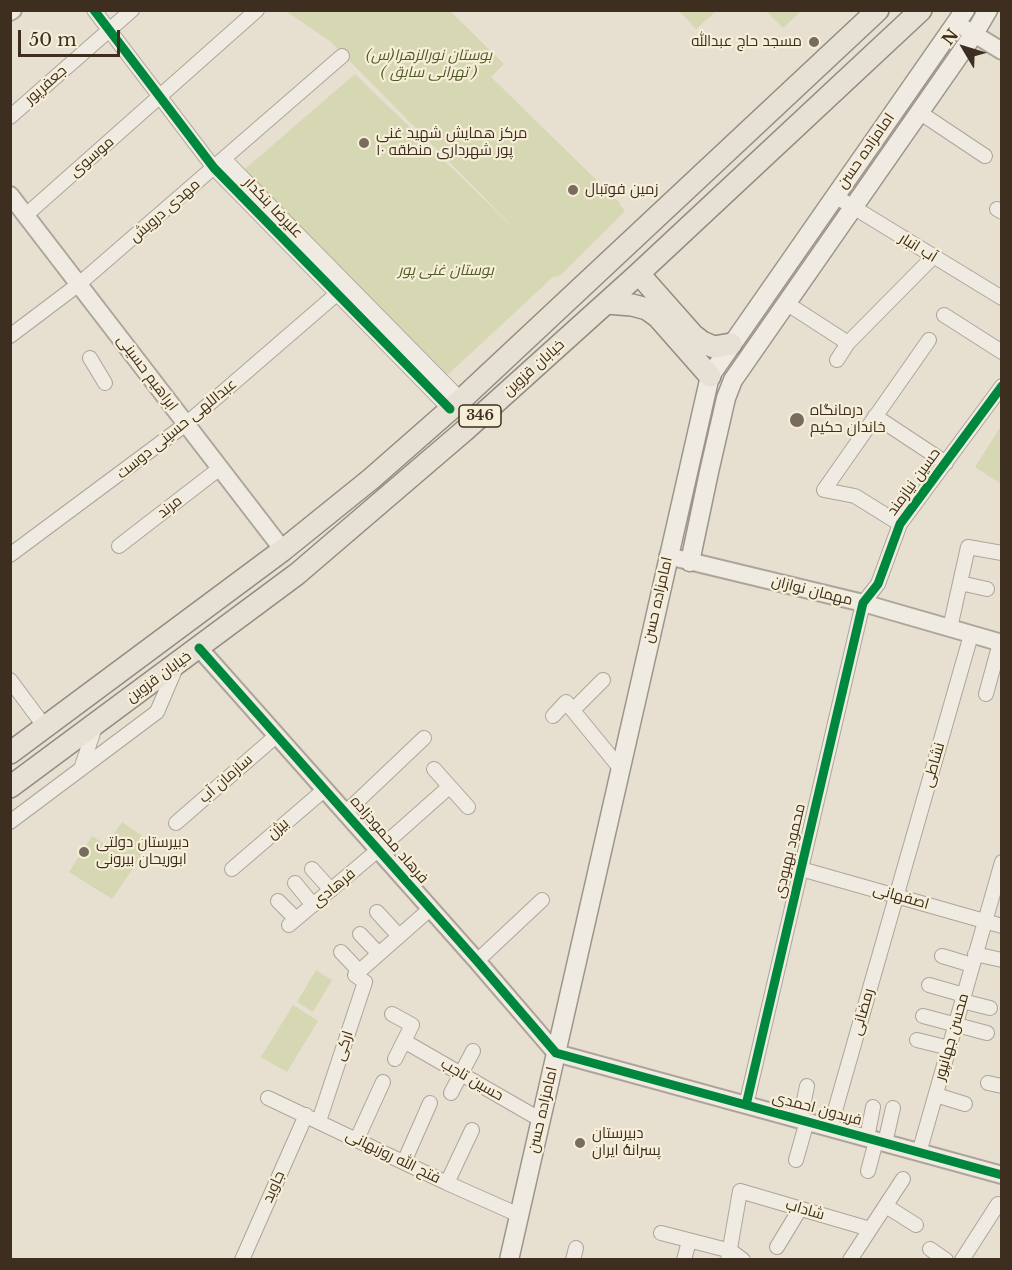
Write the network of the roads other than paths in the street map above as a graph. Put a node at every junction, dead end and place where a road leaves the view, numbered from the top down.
1 (94, 10) edge
2 (132, 10) edge
3 (257, 10) edge
4 (878, 10) edge
5 (921, 10) edge
6 (988, 10) edge
7 (961, 16) edge
8 (109, 31) junction
9 (974, 33) junction
10 (1002, 51) edge
11 (342, 56) dead end
12 (159, 98) junction
13 (920, 112) junction
14 (10, 117) edge
15 (986, 156) dead end
16 (219, 164) junction
17 (10, 195) edge
18 (835, 196) junction
19 (854, 207) junction
20 (26, 215) junction
21 (933, 257) junction
22 (639, 274) junction
23 (79, 284) junction
24 (342, 290) junction
25 (1002, 298) edge
26 (606, 303) junction
27 (786, 303) junction
28 (944, 315) dead end
29 (10, 336) edge
30 (929, 340) dead end
31 (848, 343) junction
32 (731, 344) junction
33 (1002, 352) edge
34 (90, 358) dead end
35 (837, 360) dead end
36 (710, 376) junction
37 (105, 383) dead end
38 (1002, 386) edge
39 (456, 405) junction
40 (875, 416) junction
41 (186, 424) junction
42 (946, 464) junction
43 (220, 468) junction
44 (900, 524) junction
45 (119, 546) dead end
46 (284, 550) junction
47 (1002, 553) edge
48 (10, 555) edge
49 (668, 556) junction
50 (690, 562) junction
51 (960, 583) junction
52 (987, 589) dead end
53 (863, 603) junction
54 (950, 628) junction
55 (971, 634) junction
56 (1001, 643) edge
57 (199, 648) junction
58 (177, 664) junction
59 (10, 680) edge
60 (603, 680) dead end
61 (986, 694) dead end
62 (573, 710) junction
63 (553, 716) dead end
64 (96, 724) junction
65 (45, 727) junction
66 (276, 736) junction
67 (424, 738) dead end
68 (10, 753) edge
69 (620, 768) junction
70 (81, 769) junction
71 (434, 769) dead end
72 (10, 787) edge
73 (450, 787) junction
74 (324, 790) junction
75 (468, 807) dead end
76 (345, 813) junction
77 (10, 822) edge
78 (176, 823) dead end
79 (378, 850) junction
80 (1002, 862) edge
81 (232, 869) dead end
82 (312, 869) dead end
83 (801, 869) junction
84 (295, 883) dead end
85 (331, 890) junction
86 (896, 896) junction
87 (542, 900) dead end
88 (278, 901) dead end
89 (313, 905) junction
90 (430, 909) junction
91 (377, 912) dead end
92 (985, 921) junction
93 (1002, 926) edge
94 (360, 934) dead end
95 (399, 936) junction
96 (341, 952) dead end
97 (379, 954) junction
98 (942, 956) dead end
99 (974, 960) junction
100 (1002, 960) edge
101 (477, 961) junction
102 (357, 973) junction
103 (929, 986) dead end
104 (963, 998) junction
105 (990, 1008) dead end
106 (392, 1014) dead end
107 (923, 1016) dead end
108 (956, 1024) junction
109 (987, 1034) dead end
110 (917, 1040) dead end
111 (404, 1041) junction
112 (949, 1048) junction
113 (473, 1051) dead end
114 (556, 1053) junction
115 (394, 1059) dead end
116 (461, 1074) junction
117 (383, 1082) dead end
118 (807, 1086) dead end
119 (451, 1093) dead end
120 (936, 1095) junction
121 (268, 1098) dead end
122 (430, 1103) dead end
123 (965, 1104) dead end
124 (746, 1105) junction
125 (873, 1107) dead end
126 (893, 1108) dead end
127 (306, 1115) junction
128 (541, 1120) junction
129 (803, 1120) junction
130 (319, 1121) junction
131 (830, 1128) junction
132 (472, 1130) dead end
133 (357, 1139) junction
134 (876, 1141) junction
135 (920, 1153) junction
136 (796, 1160) dead end
137 (404, 1162) junction
138 (868, 1171) dead end
139 (1002, 1175) edge
140 (903, 1179) dead end
141 (447, 1183) junction
142 (998, 1204) dead end
143 (886, 1206) junction
144 (800, 1209) junction
145 (519, 1215) junction
146 (916, 1225) dead end
147 (870, 1229) junction
148 (661, 1233) dead end
149 (689, 1241) junction
150 (777, 1247) dead end
151 (930, 1249) dead end
152 (730, 1256) edge
153 (243, 1260) edge
154 (509, 1260) edge
155 (684, 1260) edge
156 (743, 1260) edge
157 (850, 1260) edge
158 (946, 1260) edge
159 (962, 1260) edge

1 - 8 street, علیرضا بنکدار
2 - 8 street, جعفرپور
3 - 12 street, موسوی
4 - 39 main road, خیابان قزوین / 346
5 - 22 main road, خیابان قزوین / 346
6 - 9 main road, امامزاده حسن
7 - 9 street
7 - 18 main road, امامزاده حسن
8 - 12 street, علیرضا بنکدار
8 - 14 street, جعفرپور
9 - 10 street
9 - 13 main road, امامزاده حسن
11 - 16 street, مهدی درویش
12 - 16 street, علیرضا بنکدار
12 - 20 street, موسوی
13 - 15 street
13 - 19 main road, امامزاده حسن
16 - 23 street, مهدی درویش
16 - 24 street, علیرضا بنکدار
17 - 20 street, ابراهیم حسینی
18 - 19 street, آب انبار
18 - 32 main road, امامزاده حسن
19 - 21 street, آب انبار
19 - 27 main road, امامزاده حسن
20 - 23 street, ابراهیم حسینی
21 - 25 street, آب انبار
21 - 31 street
22 - 26 main road, خیابان قزوین / 346
22 - 32 main road
23 - 29 street, مهدی درویش
23 - 41 street, ابراهیم حسینی
24 - 39 street, علیرضا بنکدار
24 - 41 street, عبداللهی حسینی دوست
26 - 36 main road
26 - 57 main road, خیابان قزوین / 346
27 - 31 street
27 - 50 main road, امامزاده حسن
28 - 33 street
30 - 40 street
31 - 35 street
32 - 36 main road, امامزاده حسن
34 - 37 street
36 - 49 main road, امامزاده حسن
38 - 42 street, حسین نیازمند
39 - 46 main road, خیابان قزوین / 346
40 - 42 street
40 - 44 street
41 - 43 street, ابراهیم حسینی
41 - 48 street, عبداللهی حسینی دوست
42 - 44 street, حسین نیازمند
43 - 45 street, مرند
43 - 46 street, ابراهیم حسینی
44 - 53 street, حسین نیازمند
46 - 65 main road, خیابان قزوین / 346
47 - 51 street
49 - 50 street, مهمان نوازان
49 - 69 main road, امامزاده حسن
50 - 53 street, مهمان نوازان
51 - 52 street
51 - 54 street
53 - 54 street, مهمان نوازان
53 - 83 street, محمود بهبودی
54 - 55 street, مهمان نوازان
55 - 56 street, مهمان نوازان
55 - 86 street, نشاطی
56 - 61 street
57 - 58 main road, خیابان قزوین / 346
57 - 66 street, فرهاد محمودزاده
58 - 64 main road, خیابان قزوین / 346
58 - 70 street
59 - 65 street
60 - 62 street
62 - 63 street
62 - 69 street
64 - 70 street
64 - 72 main road, خیابان قزوین / 346
65 - 68 main road, خیابان قزوین / 346
66 - 74 street, فرهاد محمودزاده
66 - 78 street, سازمان آب
67 - 76 street
69 - 114 main road, امامزاده حسن
70 - 77 street
71 - 73 street
73 - 75 street
73 - 79 street, فرهادی
74 - 76 street, فرهاد محمودزاده
74 - 81 street, بیژن
76 - 79 street, فرهاد محمودزاده
79 - 85 street, فرهادی
79 - 90 street, فرهاد محمودزاده
80 - 92 street, محسن جهانپور
82 - 85 street
83 - 86 street, اصفهانی
83 - 124 street, محمود بهبودی
84 - 89 street
85 - 89 street, فرهادی
86 - 92 street, اصفهانی
86 - 131 street, رمضانی
87 - 101 street
88 - 89 street, فرهادی
90 - 95 street
90 - 101 street, فرهاد محمودزاده
91 - 95 street
92 - 93 street, اصفهانی
92 - 99 street, محسن جهانپور
94 - 97 street
95 - 97 street
96 - 102 street
97 - 102 street
98 - 99 street
99 - 100 street
99 - 104 street, محسن جهانپور
101 - 114 street, فرهاد محمودزاده
102 - 130 street, ارکی
103 - 104 street
104 - 105 street
104 - 108 street, محسن جهانپور
106 - 111 street
107 - 108 street
108 - 109 street
108 - 112 street, محسن جهانپور
110 - 112 street
111 - 115 street
111 - 116 street, حسین تاجب
112 - 120 street, محسن جهانپور
113 - 116 street
114 - 124 street, فریدون احمدی
114 - 128 main road, امامزاده حسن
116 - 119 street
116 - 128 street, حسین تاجب
117 - 133 street
118 - 129 street
120 - 123 street
120 - 135 street, محسن جهانپور
121 - 127 street, فتح الله روزبهانی
122 - 137 street
124 - 129 street, فریدون احمدی
125 - 134 street
126 - 134 street
127 - 130 street, فتح الله روزبهانی
127 - 153 street, جاوید
128 - 145 main road, امامزاده حسن
129 - 131 street, فریدون احمدی
129 - 136 street
130 - 133 street, فتح الله روزبهانی
131 - 134 street, فریدون احمدی
132 - 141 street
133 - 137 street, فتح الله روزبهانی
134 - 135 street, فریدون احمدی
134 - 138 street
135 - 139 street, فریدون احمدی
137 - 141 street, فتح الله روزبهانی
140 - 143 street
141 - 145 street, فتح الله روزبهانی
142 - 159 street
143 - 146 street
143 - 147 street
144 - 147 street, شاداب
144 - 150 street
144 - 152 street, شاداب
145 - 154 main road, امامزاده حسن
147 - 157 street
148 - 149 street
149 - 152 street
149 - 155 street
151 - 158 street
152 - 156 street

